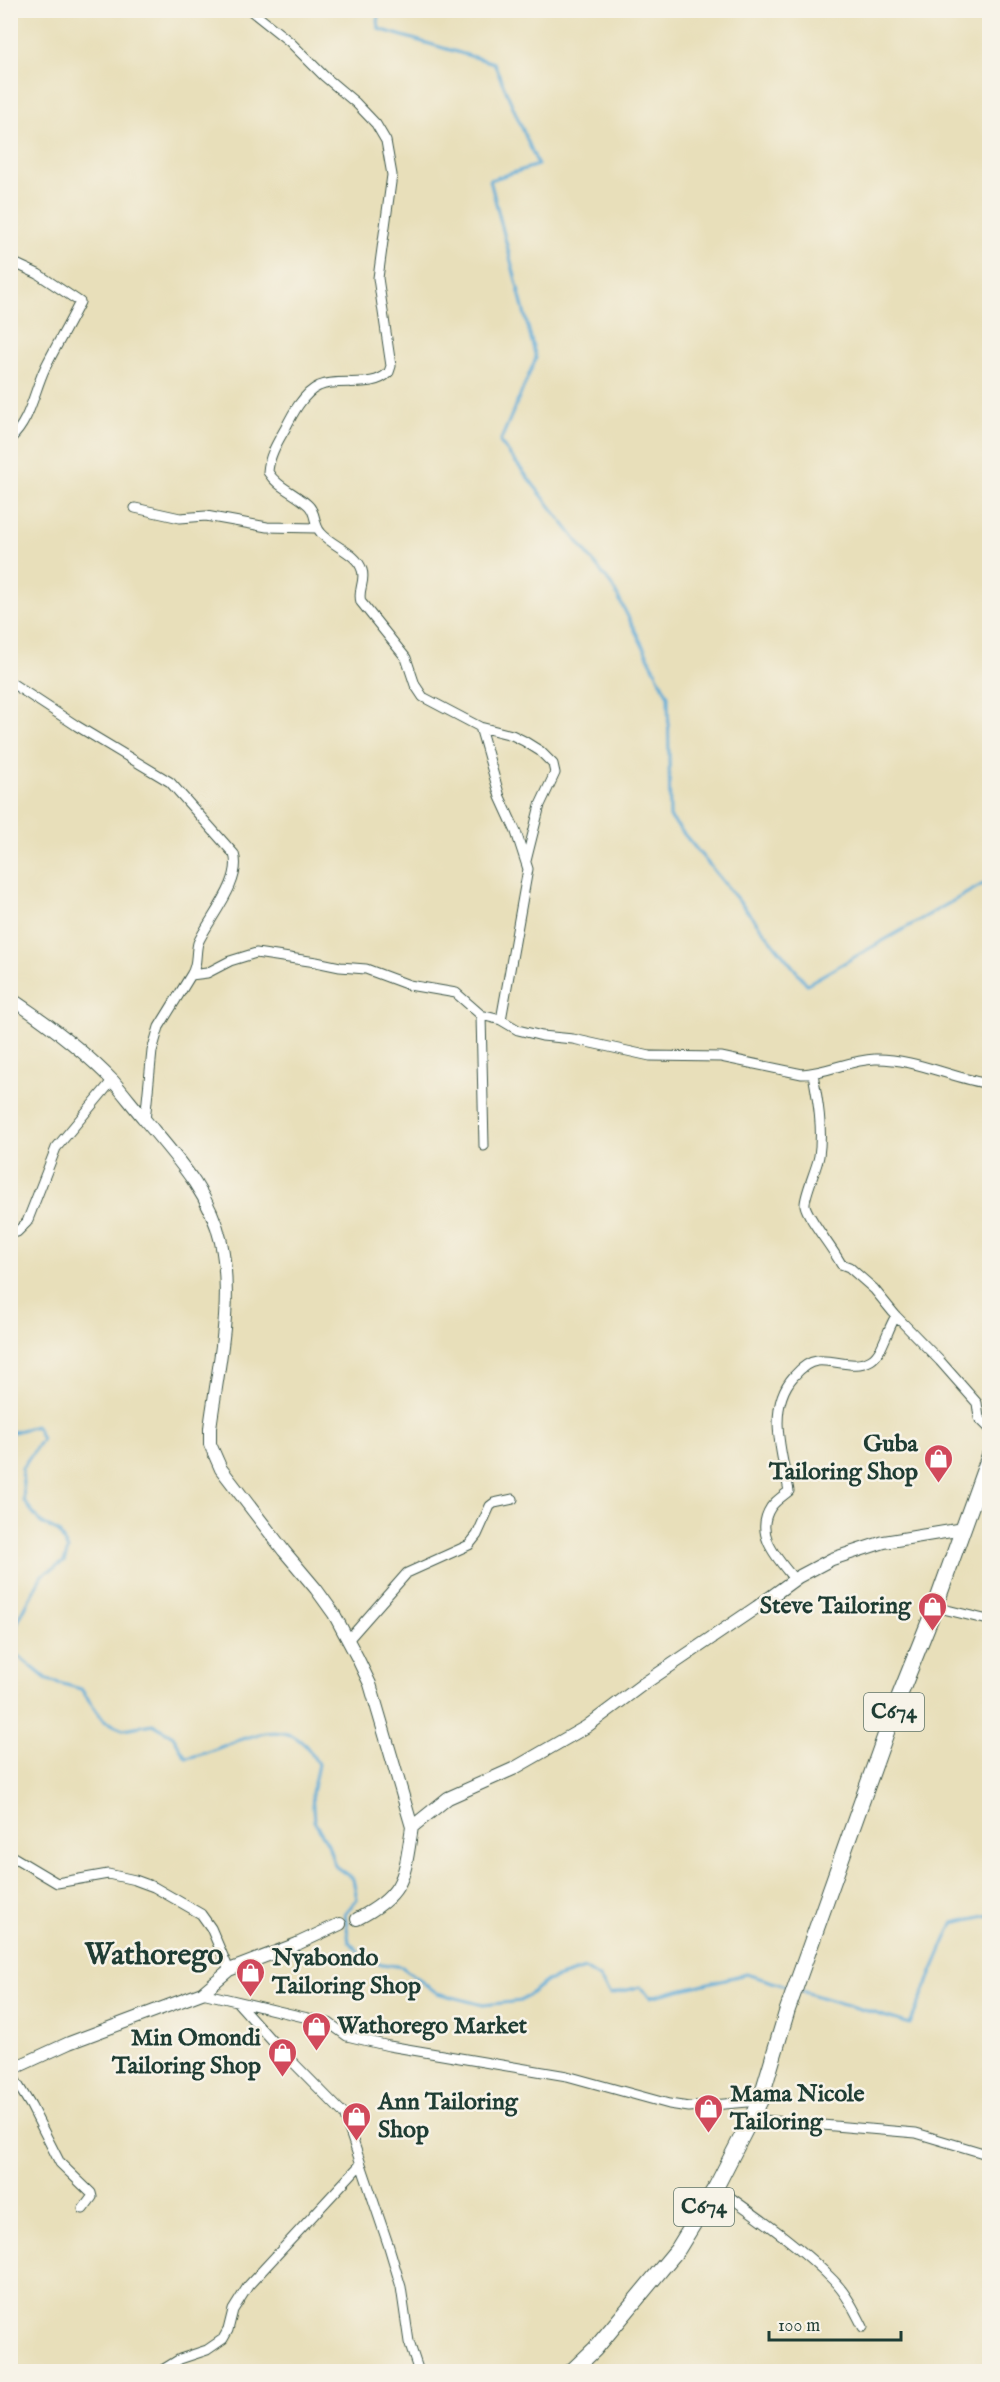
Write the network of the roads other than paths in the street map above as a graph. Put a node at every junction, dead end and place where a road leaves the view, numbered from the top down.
1 (250, 10) edge
2 (10, 261) edge
3 (10, 439) edge
4 (135, 508) dead end
5 (317, 528) junction
6 (10, 682) edge
7 (480, 727) junction
8 (526, 861) junction
9 (191, 975) junction
10 (10, 998) edge
11 (481, 1015) junction
12 (501, 1020) junction
13 (813, 1074) junction
14 (112, 1081) junction
15 (990, 1084) edge
16 (145, 1121) junction
17 (484, 1146) dead end
18 (10, 1233) edge
19 (896, 1317) junction
20 (990, 1429) edge
21 (990, 1455) edge
22 (513, 1499) dead end
23 (963, 1529) junction
24 (794, 1579) junction
25 (935, 1607) junction
26 (990, 1618) edge
27 (348, 1640) junction
28 (412, 1827) junction
29 (10, 1855) edge
30 (357, 1919) joint
31 (340, 1923) joint
32 (229, 1970) junction
33 (202, 1993) junction
34 (238, 2002) junction
35 (10, 2071) edge
36 (753, 2108) junction
37 (990, 2155) edge
38 (360, 2165) junction
39 (716, 2187) junction
40 (83, 2209) dead end
41 (863, 2327) dead end
42 (159, 2372) edge
43 (419, 2372) edge
44 (571, 2372) edge

1 - 5 street
2 - 3 street
4 - 5 street
5 - 7 street
6 - 9 street
7 - 8 street
7 - 8 street
8 - 12 street
9 - 11 street
9 - 16 street
10 - 14 street
11 - 12 street
11 - 17 street
12 - 13 street
13 - 15 street
13 - 19 street
14 - 16 street
14 - 18 street
16 - 27 street
19 - 20 street
19 - 24 street
21 - 23 main road, C674
22 - 27 street
23 - 24 street
23 - 25 main road, C674
24 - 28 street
25 - 26 street
25 - 36 main road, C674
27 - 28 street
28 - 30 street
29 - 32 street
30 - 31 street
31 - 32 street
32 - 33 street
33 - 34 street
33 - 35 street
34 - 36 street
34 - 38 street
35 - 40 street
36 - 37 street
36 - 39 main road, C674
38 - 42 street
38 - 43 street
39 - 41 street
39 - 44 main road, C674

